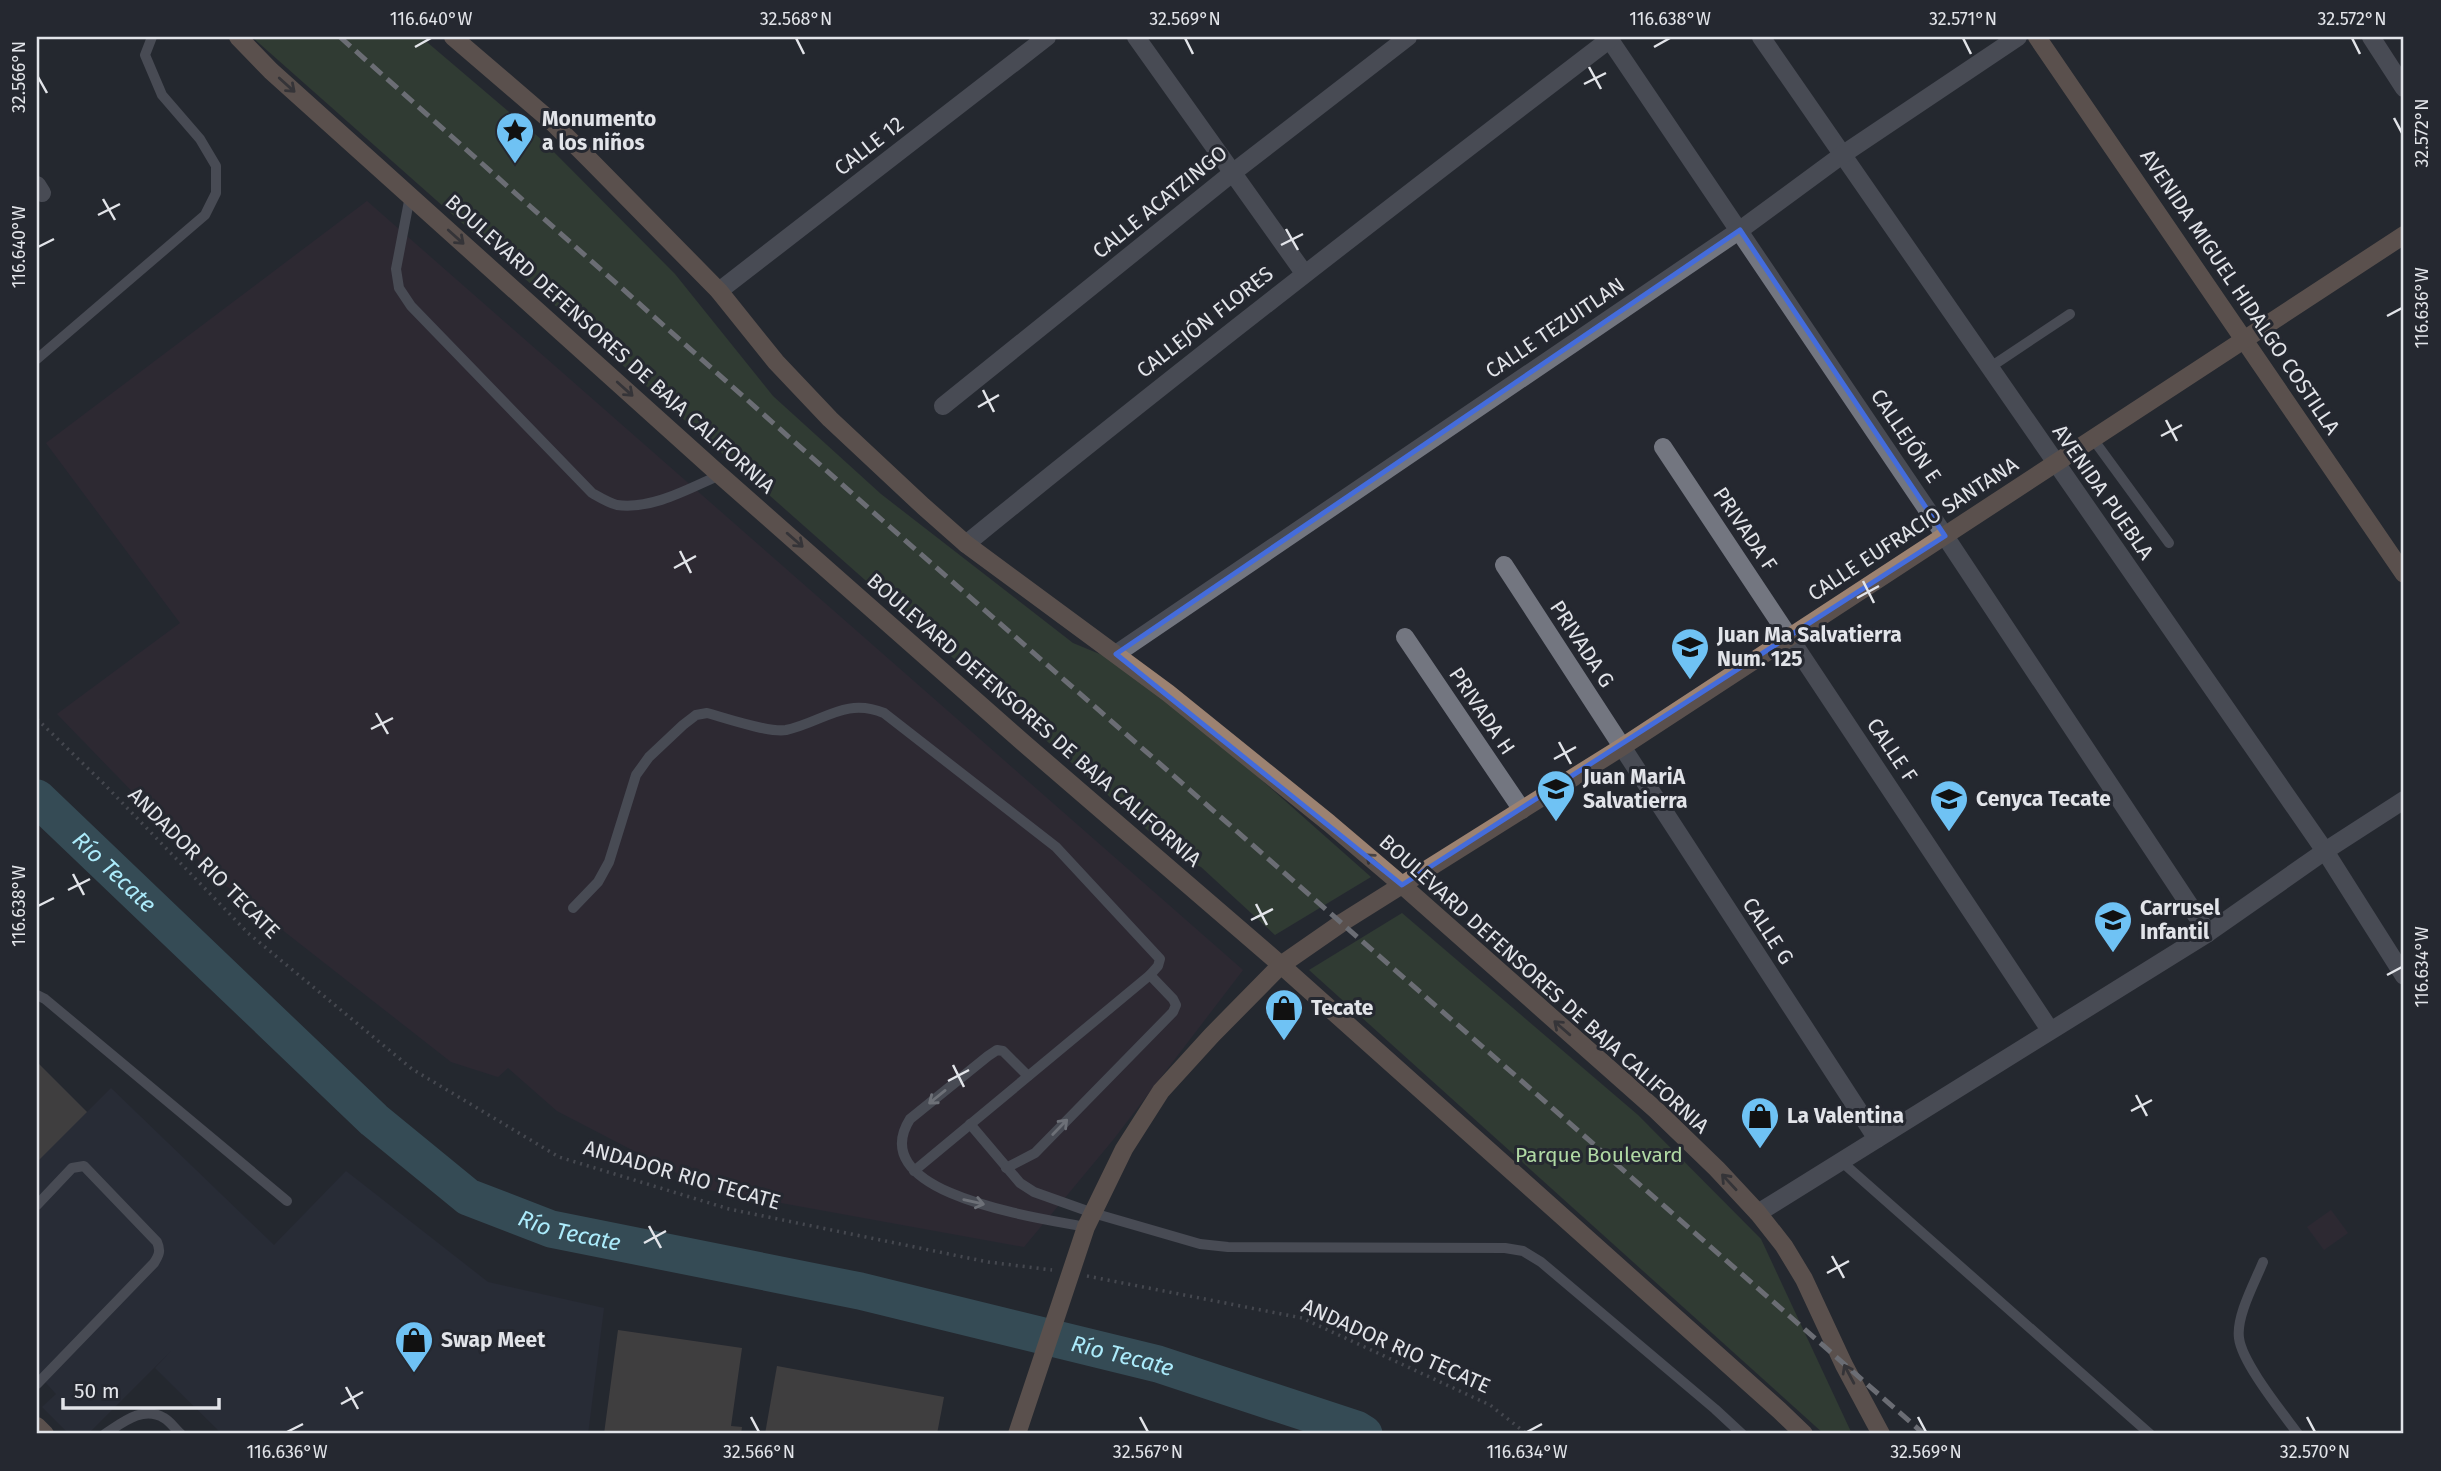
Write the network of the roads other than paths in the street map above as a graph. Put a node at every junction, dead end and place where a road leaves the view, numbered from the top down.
1 (152, 37) edge
2 (238, 37) edge
3 (453, 37) edge
4 (1047, 37) edge
5 (1136, 37) edge
6 (1408, 37) edge
7 (1761, 37) edge
8 (2018, 37) edge
9 (2037, 37) edge
10 (2371, 37) edge
11 (1609, 38) edge
12 (2404, 88) edge
13 (1842, 155) junction
14 (1231, 174) junction
15 (410, 195) junction
16 (1740, 230) junction
17 (2404, 235) edge
18 (1304, 274) junction
19 (719, 291) junction
20 (2070, 314) dead end
21 (2246, 339) junction
22 (37, 359) edge
23 (1990, 368) junction
24 (943, 406) dead end
25 (2093, 439) junction
26 (1663, 447) dead end
27 (2056, 464) junction
28 (720, 475) junction
29 (1945, 536) junction
30 (2169, 543) dead end
31 (967, 544) junction
32 (1504, 565) dead end
33 (2404, 574) edge
34 (1789, 636) junction
35 (1405, 637) dead end
36 (1116, 654) junction
37 (1622, 747) junction
38 (2404, 800) edge
39 (1522, 810) junction
40 (2325, 852) junction
41 (1402, 885) junction
42 (573, 908) dead end
43 (2208, 933) junction
44 (1282, 965) junction
45 (1150, 975) junction
46 (2404, 976) edge
47 (37, 995) edge
48 (2050, 1030) junction
49 (1028, 1076) junction
50 (970, 1125) junction
51 (1877, 1139) junction
52 (1842, 1162) junction
53 (1006, 1168) junction
54 (914, 1171) junction
55 (287, 1201) dead end
56 (37, 1205) edge
57 (1758, 1213) junction
58 (1090, 1220) junction
59 (2263, 1262) dead end
60 (37, 1384) edge
61 (37, 1426) edge
62 (45, 1434) edge
63 (105, 1434) edge
64 (181, 1434) edge
65 (1017, 1434) edge
66 (1742, 1434) edge
67 (1804, 1434) edge
68 (1881, 1434) edge
69 (2150, 1434) edge
70 (2298, 1434) edge

1 - 22 lane
2 -> 15 main road, BOULEVARD DEFENSORES DE BAJA CALIFORNIA
3 - 19 main road, BOULEVARD DEFENSORES DE BAJA CALIFORNIA
4 - 19 street, CALLE 12
5 - 14 street
6 - 14 street, CALLE ACATZINGO
7 - 13 street, AVENIDA PUEBLA
8 - 13 street, CALLE TEZUITLAN
9 - 21 main road, AVENIDA MIGUEL HIDALGO COSTILLA
10 - 12 street
11 - 16 street, CALLEJÓN E
11 - 18 street, CALLEJÓN FLORES
13 - 16 street, CALLE TEZUITLAN
13 - 23 street, AVENIDA PUEBLA
14 - 18 street
14 - 24 street, CALLE ACATZINGO
15 -> 28 main road, BOULEVARD DEFENSORES DE BAJA CALIFORNIA
15 - 28 lane
16 - 29 street, CALLEJÓN E
16 - 36 street, CALLE TEZUITLAN
17 - 21 main road, CALLE EUFRACIO SANTANA
18 - 31 street, CALLEJÓN FLORES
19 - 31 main road, BOULEVARD DEFENSORES DE BAJA CALIFORNIA
20 - 23 lane
21 - 25 main road, CALLE EUFRACIO SANTANA
21 - 33 main road, AVENIDA MIGUEL HIDALGO COSTILLA
23 - 27 street, AVENIDA PUEBLA
25 - 27 main road, CALLE EUFRACIO SANTANA
25 - 30 lane
26 - 34 street, PRIVADA F
27 - 29 main road, CALLE EUFRACIO SANTANA
27 - 40 street, AVENIDA PUEBLA
28 -> 44 main road, BOULEVARD DEFENSORES DE BAJA CALIFORNIA
29 - 34 main road, CALLE EUFRACIO SANTANA
29 - 43 street, CALLEJÓN E
31 - 36 main road, BOULEVARD DEFENSORES DE BAJA CALIFORNIA
32 - 37 street, PRIVADA G
34 - 37 main road, CALLE EUFRACIO SANTANA
34 - 48 street, CALLE F
35 - 39 street, PRIVADA H
41 -> 36 main road, BOULEVARD DEFENSORES DE BAJA CALIFORNIA
37 - 39 main road, CALLE EUFRACIO SANTANA
37 - 51 street, CALLE G
38 - 40 street
39 - 41 main road, CALLE EUFRACIO SANTANA
40 - 43 street
40 - 46 street, AVENIDA PUEBLA
41 - 44 main road, CALLE EUFRACIO SANTANA
57 -> 41 main road, BOULEVARD DEFENSORES DE BAJA CALIFORNIA
42 - 45 lane
43 - 48 street
44 - 58 main road, CALLE EUFRACIO SANTANA
44 - 67 main road, BOULEVARD DEFENSORES DE BAJA CALIFORNIA
45 - 49 lane
53 -> 45 lane
47 - 55 lane
48 - 51 street
49 - 50 lane
49 -> 54 lane
50 - 53 lane
50 - 54 lane
51 - 52 street
52 - 57 street
52 - 69 lane
53 - 58 lane
54 -> 58 lane
56 - 60 lane
68 -> 57 main road, BOULEVARD DEFENSORES DE BAJA CALIFORNIA
58 - 65 main road, CALLE EUFRACIO SANTANA
58 - 66 lane
59 - 70 lane
61 - 62 main road
63 - 64 lane

